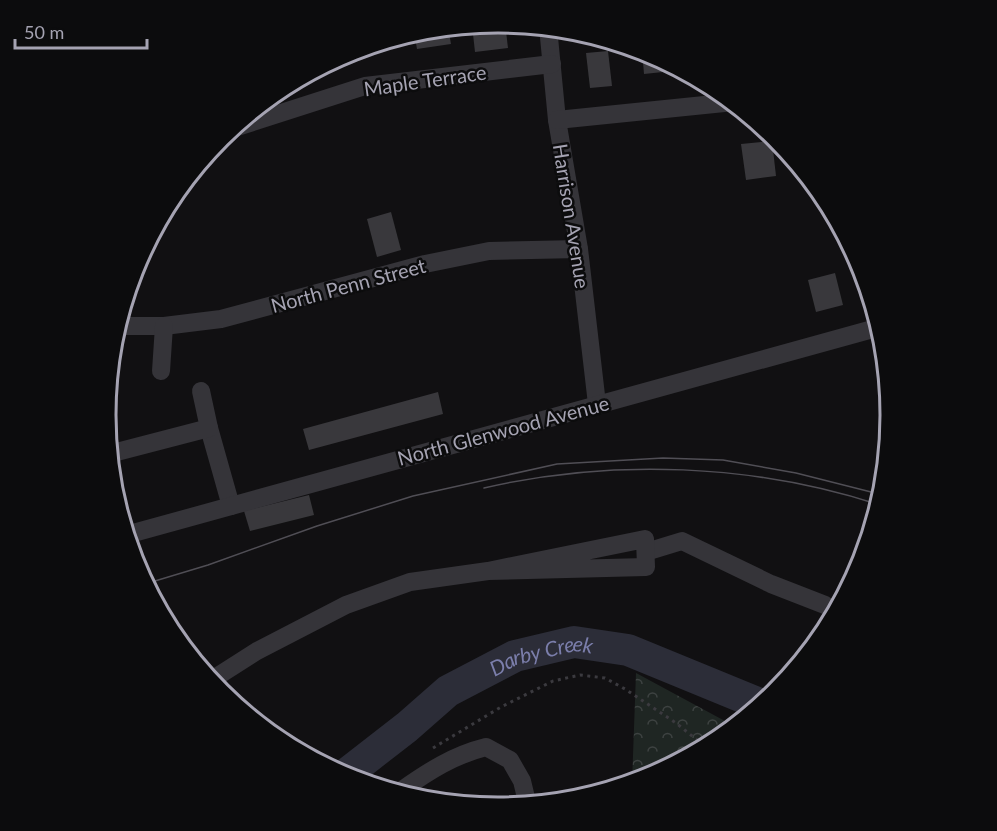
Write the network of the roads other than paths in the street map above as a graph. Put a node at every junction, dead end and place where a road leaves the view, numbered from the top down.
1 (550, 36) edge
2 (552, 64) junction
3 (720, 103) edge
4 (557, 120) junction
5 (254, 122) edge
6 (579, 249) junction
7 (127, 326) edge
8 (164, 326) junction
9 (871, 329) edge
10 (160, 371) dead end
11 (201, 391) dead end
12 (597, 404) junction
13 (209, 428) junction
14 (118, 452) edge
15 (231, 506) junction
16 (134, 533) edge
17 (825, 605) dead end
18 (218, 676) edge
19 (407, 787) edge
20 (526, 797) edge

1 - 2 street, Harrison Avenue
2 - 4 street, Harrison Avenue
2 - 5 street, Maple Terrace
3 - 4 street
4 - 6 street, Harrison Avenue
6 - 8 street, North Penn Street
6 - 12 street, Harrison Avenue
7 - 8 street, North Penn Street
8 - 10 street
9 - 12 street, North Glenwood Avenue
11 - 13 street
12 - 15 street, North Glenwood Avenue
13 - 14 street
13 - 15 street
15 - 16 street, North Glenwood Avenue
17 - 18 street
19 - 20 street

